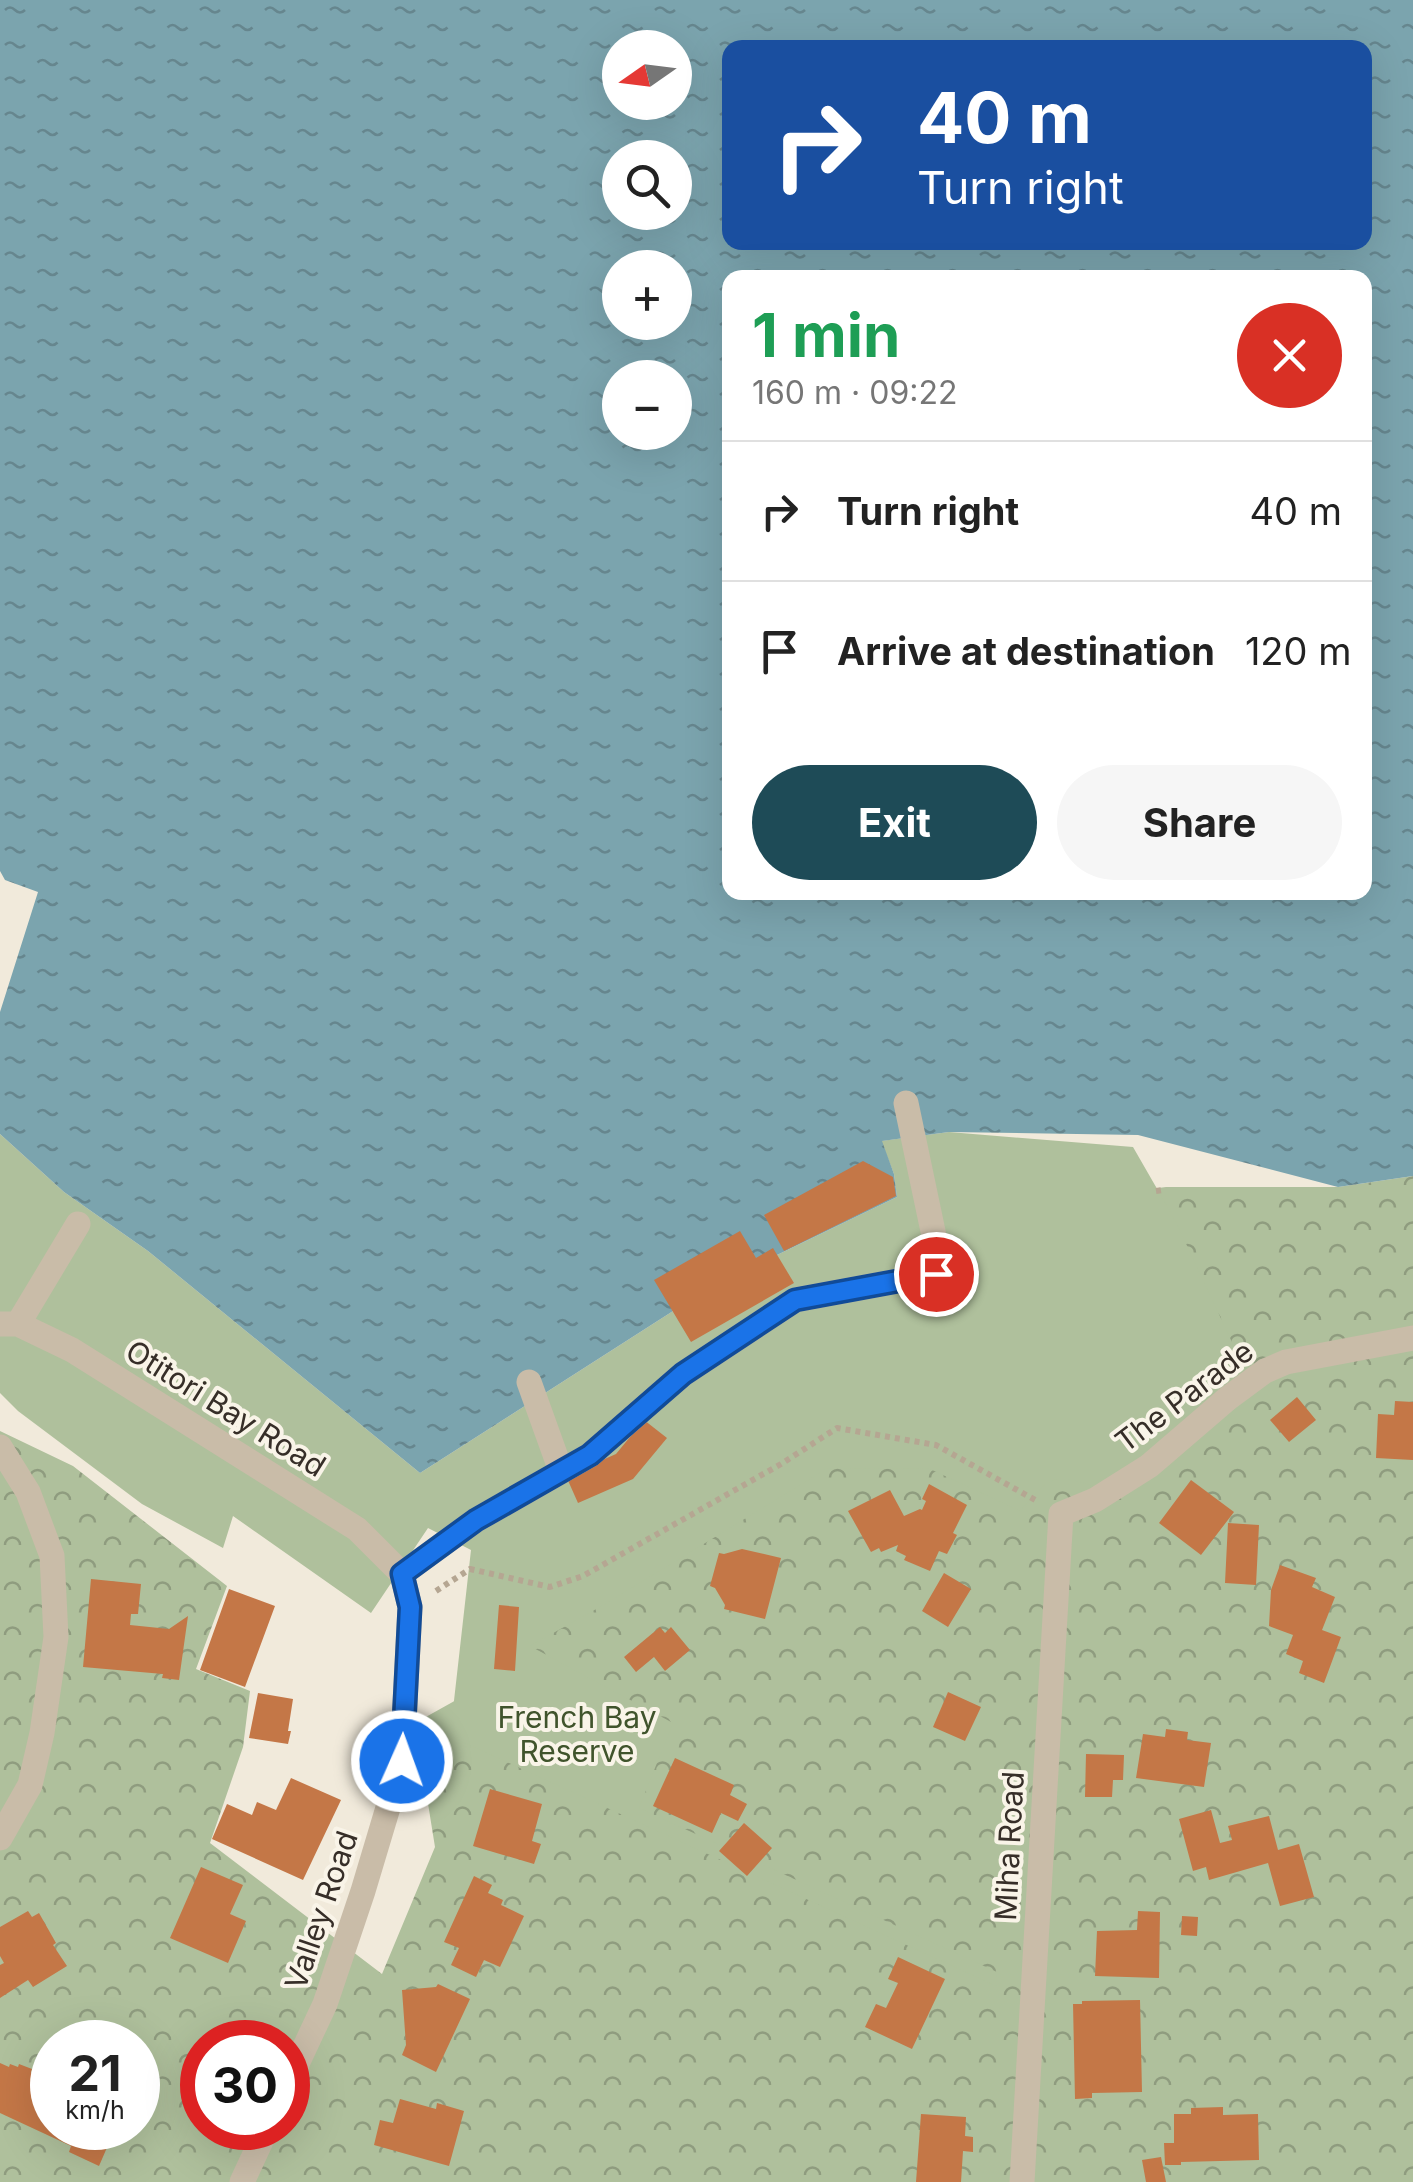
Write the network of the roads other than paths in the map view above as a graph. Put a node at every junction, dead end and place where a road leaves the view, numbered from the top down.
1 (906, 1104) dead end
2 (78, 1224) dead end
3 (9, 1324) edge
4 (1413, 1338) edge
5 (530, 1382) dead end
6 (0, 1447) edge
7 (562, 1471) junction
8 (1060, 1514) joint
9 (402, 1574) junction
10 (0, 1838) edge
11 (310, 2036) edge
12 (256, 2150) edge
13 (242, 2182) edge
14 (1022, 2182) edge

1 - 7 street
2 - 3 street
3 - 9 street, Otitori Bay Road
4 - 8 street, The Parade
5 - 7 street
6 - 10 street
7 - 9 street
8 - 14 street, Miha Road
9 - 11 street, Valley Road
12 - 13 street

